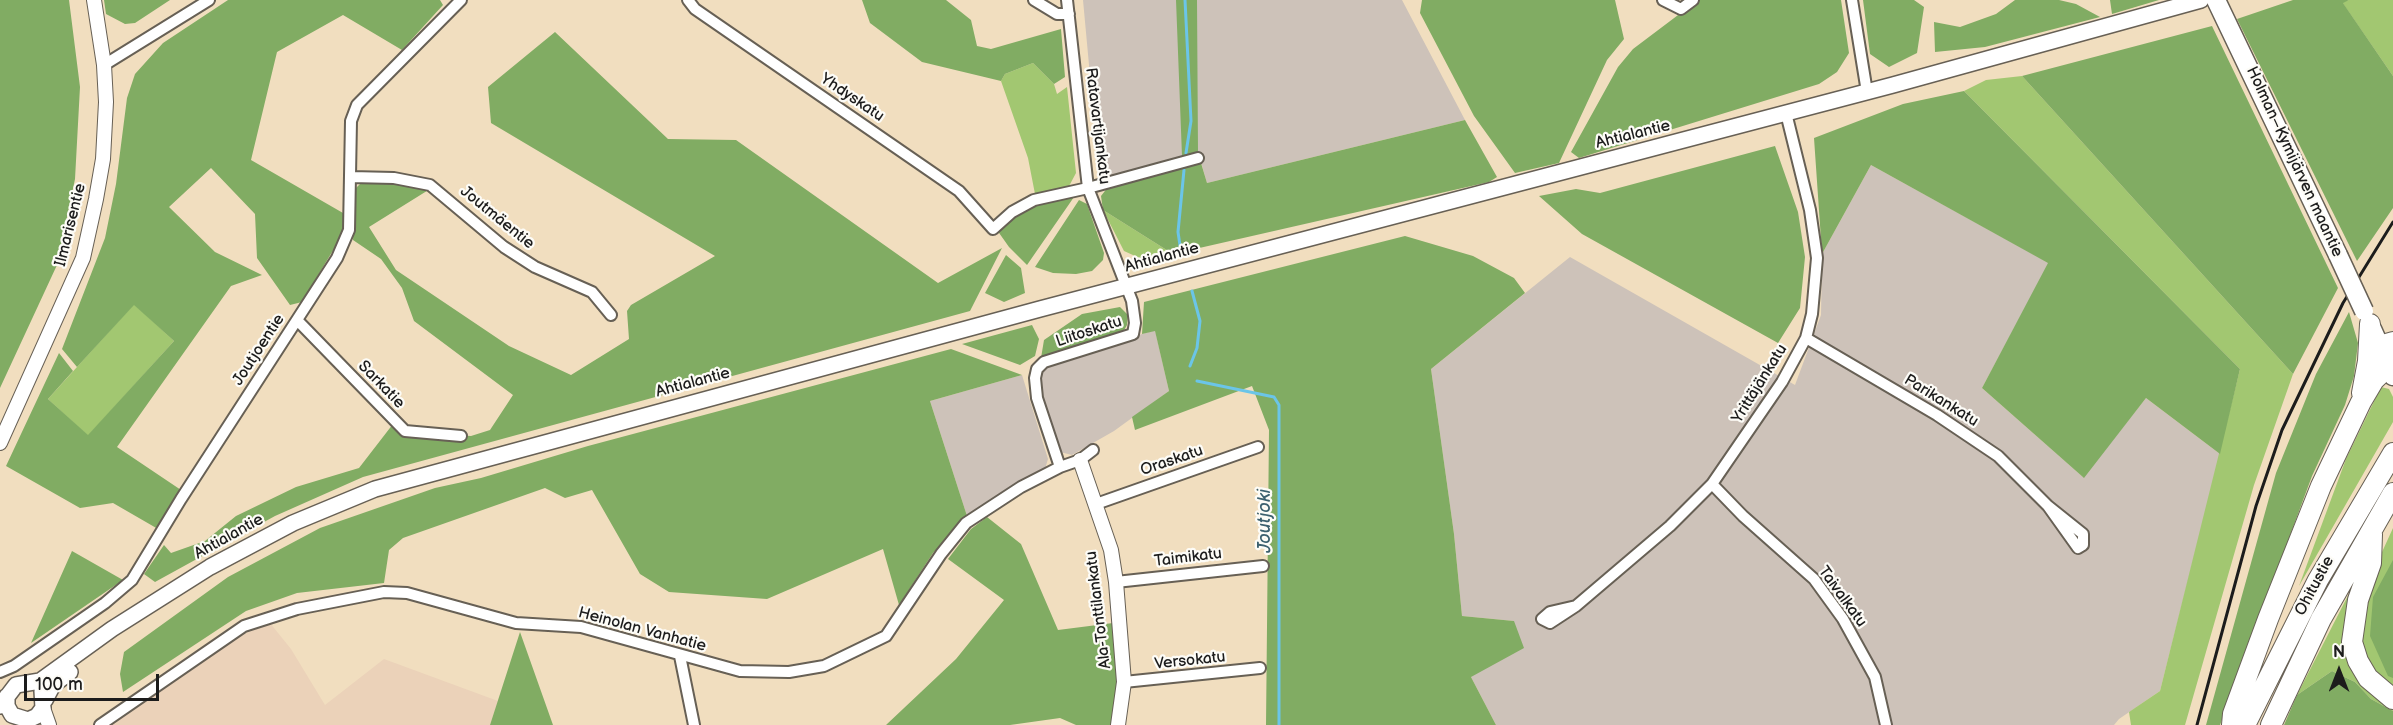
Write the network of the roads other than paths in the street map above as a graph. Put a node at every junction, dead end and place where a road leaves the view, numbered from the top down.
1 (94, 0) edge
2 (209, 0) edge
3 (461, 0) edge
4 (688, 0) edge
5 (1034, 0) edge
6 (1067, 0) edge
7 (1663, 0) edge
8 (1693, 0) edge
9 (1852, 0) edge
10 (2202, 0) edge
11 (2216, 0) edge
12 (1069, 14) junction
13 (104, 65) junction
14 (1867, 92) junction
15 (1786, 113) junction
16 (1198, 158) dead end
17 (351, 177) junction
18 (1088, 188) junction
19 (1126, 286) junction
20 (611, 315) dead end
21 (2367, 317) junction
22 (297, 320) junction
23 (1806, 338) junction
24 (2391, 359) edge
25 (2361, 402) junction
26 (461, 436) dead end
27 (0, 443) edge
28 (1258, 447) dead end
29 (1093, 450) dead end
30 (2393, 453) edge
31 (1080, 460) junction
32 (1060, 466) junction
33 (1712, 484) junction
34 (2393, 493) edge
35 (1096, 504) junction
36 (2048, 506) dead end
37 (2372, 528) junction
38 (1263, 566) dead end
39 (1116, 582) junction
40 (154, 605) junction
41 (1576, 606) dead end
42 (681, 656) junction
43 (1260, 668) dead end
44 (0, 672) edge
45 (1124, 682) junction
46 (30, 683) junction
47 (2393, 699) edge
48 (4, 701) edge
49 (44, 704) junction
50 (0, 720) edge
51 (27, 721) edge
52 (49, 725) edge
53 (100, 725) edge
54 (694, 725) edge
55 (1118, 725) edge
56 (1886, 725) edge
57 (2232, 725) edge
58 (2246, 725) edge
59 (2271, 725) edge

1 - 13 street, Ilmarisentie
2 - 13 street
3 - 17 street, Joutjoentie
4 - 18 street, Yhdyskatu
5 - 12 street
6 - 12 street, Ratavartijankatu
7 - 8 street
9 - 14 street
10 - 14 main road, Ahtialantie
11 - 21 highway, Holman–Kymijärven maantie, bridge
12 - 18 street, Ratavartijankatu
13 - 27 street, Ilmarisentie
14 - 15 main road, Ahtialantie
15 - 19 main road, Ahtialantie
15 - 23 street, Yrittäjänkatu
16 - 18 street
17 - 20 street, Joutmäentie
17 - 22 street, Joutjoentie
18 - 19 street, Ratavartijankatu
19 - 32 street, Liitoskatu
19 - 40 main road, Ahtialantie
21 - 24 highway, Holman–Kymijärven maantie
21 - 25 highway
22 - 26 street, Sarkatie
22 - 44 street, Joutjoentie
23 - 33 street, Yrittäjänkatu
23 - 36 street, Parikankatu
24 - 25 highway
25 - 57 highway
28 - 35 street, Oraskatu
29 - 31 street, Heinolan Vanhatie
30 - 58 highway, Ohitustie
31 - 32 street, Heinolan Vanhatie
31 - 35 street, Ala-Tonttilankatu
32 - 42 street, Heinolan Vanhatie
33 - 41 street, Yrittäjänkatu
33 - 56 street, Taivalkatu
34 - 37 highway, Ohitustie
35 - 39 street, Ala-Tonttilankatu
37 - 47 highway
37 - 59 highway, Ohitustie
38 - 39 street, Taimikatu
39 - 45 street, Ala-Tonttilankatu
40 - 46 main road, Ahtialantie
40 - 49 main road, Ahtialantie
42 - 53 street, Heinolan Vanhatie
42 - 54 street
43 - 45 street, Versokatu
45 - 55 street, Ala-Tonttilankatu
46 - 48 main road
46 - 49 main road
48 - 51 main road
49 - 51 main road
49 - 52 street
50 - 51 main road

